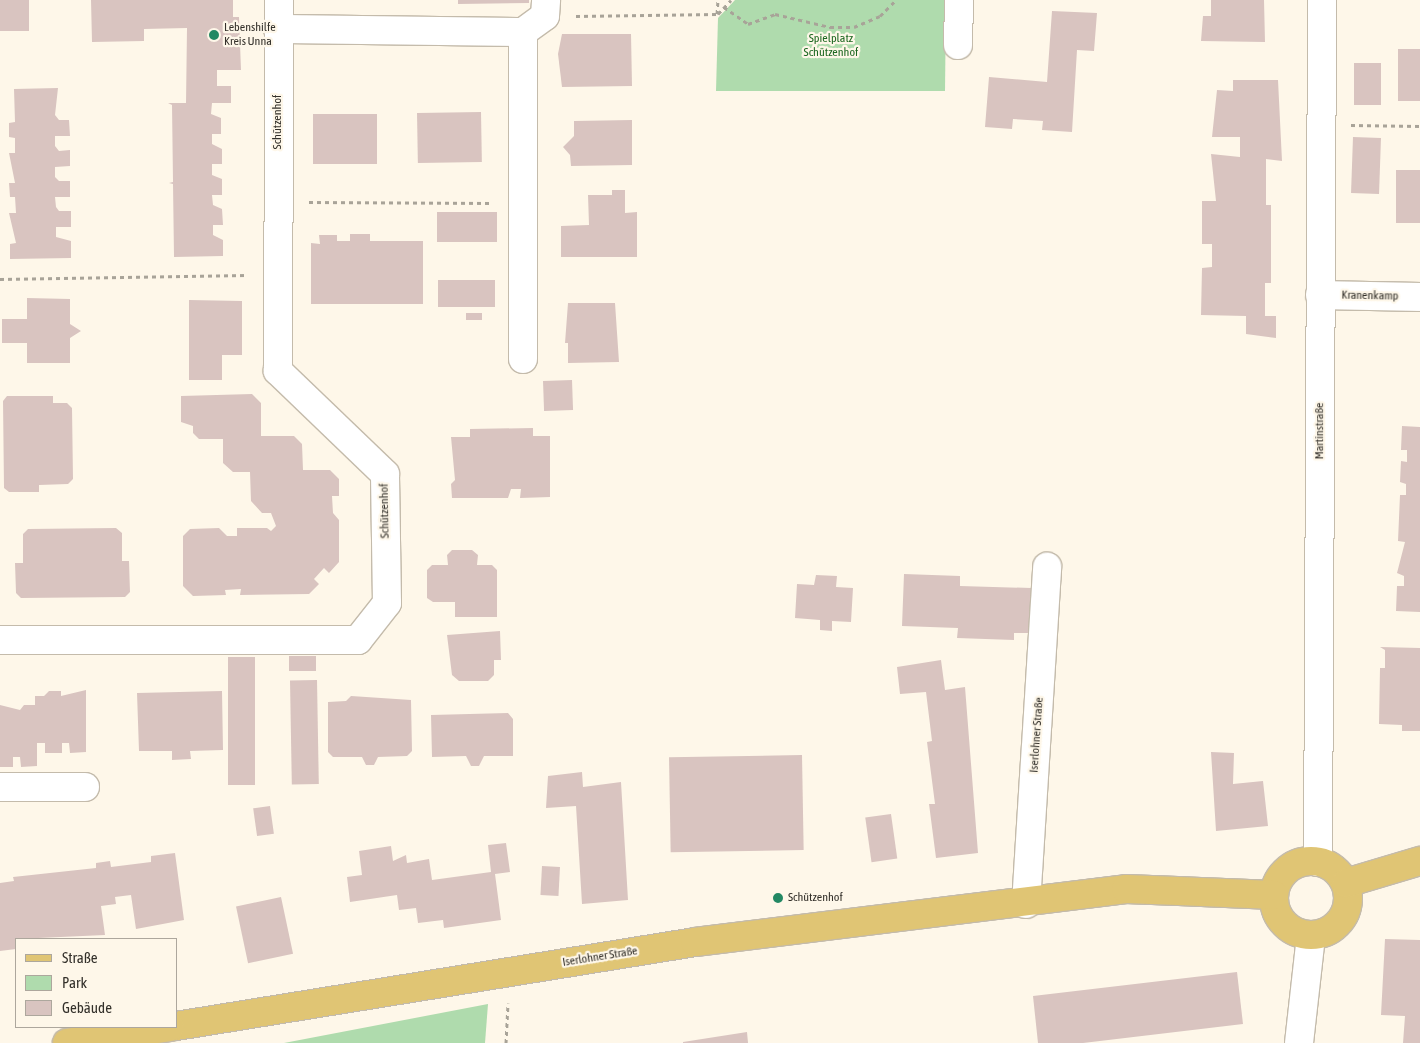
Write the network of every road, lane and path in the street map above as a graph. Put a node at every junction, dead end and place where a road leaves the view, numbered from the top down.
1 (278, 0) edge
2 (718, 0) edge
3 (731, 0) edge
4 (896, 0) edge
5 (959, 0) edge
6 (1322, 0) edge
7 (724, 7) junction
8 (545, 8) edge
9 (717, 14) junction
10 (278, 29) junction
11 (522, 32) junction
12 (958, 45) dead end
13 (1321, 124) junction
14 (1420, 126) edge
15 (278, 202) junction
16 (522, 204) junction
17 (277, 274) junction
18 (0, 279) edge
19 (1320, 295) junction
20 (1420, 297) edge
21 (524, 359) dead end
22 (1047, 566) dead end
23 (0, 640) edge
24 (0, 787) edge
25 (85, 787) dead end
26 (1420, 860) edge
27 (1318, 862) junction
28 (1346, 883) junction
29 (1274, 896) junction
30 (1026, 904) junction
31 (1311, 936) junction
32 (509, 973) junction
33 (178, 1026) edge
34 (164, 1028) edge
35 (67, 1043) edge
36 (506, 1043) edge
37 (1299, 1043) edge

1 - 10 street, Schützenhof
2 - 9 path
3 - 7 path
4 - 7 path
5 - 12 street
6 - 13 street, Martinstraße
7 - 9 path
8 - 9 path
8 - 11 street
10 - 11 street
10 - 15 street, Schützenhof
11 - 16 street
13 - 14 path
13 - 19 street, Martinstraße
15 - 16 path
15 - 17 street, Schützenhof
16 - 21 street
17 - 18 path
17 - 23 street, Schützenhof
19 - 20 street, Kranenkamp
19 - 27 street, Martinstraße
22 - 30 street, Iserlohner Straße
24 - 25 street
26 - 28 main road
27 - 28 main road
27 - 29 main road
28 - 31 main road
29 - 30 main road, Iserlohner Straße
29 - 31 main road
30 - 32 main road, Iserlohner Straße
31 - 37 street
32 - 33 main road, Iserlohner Straße
32 - 36 path
34 - 35 main road

